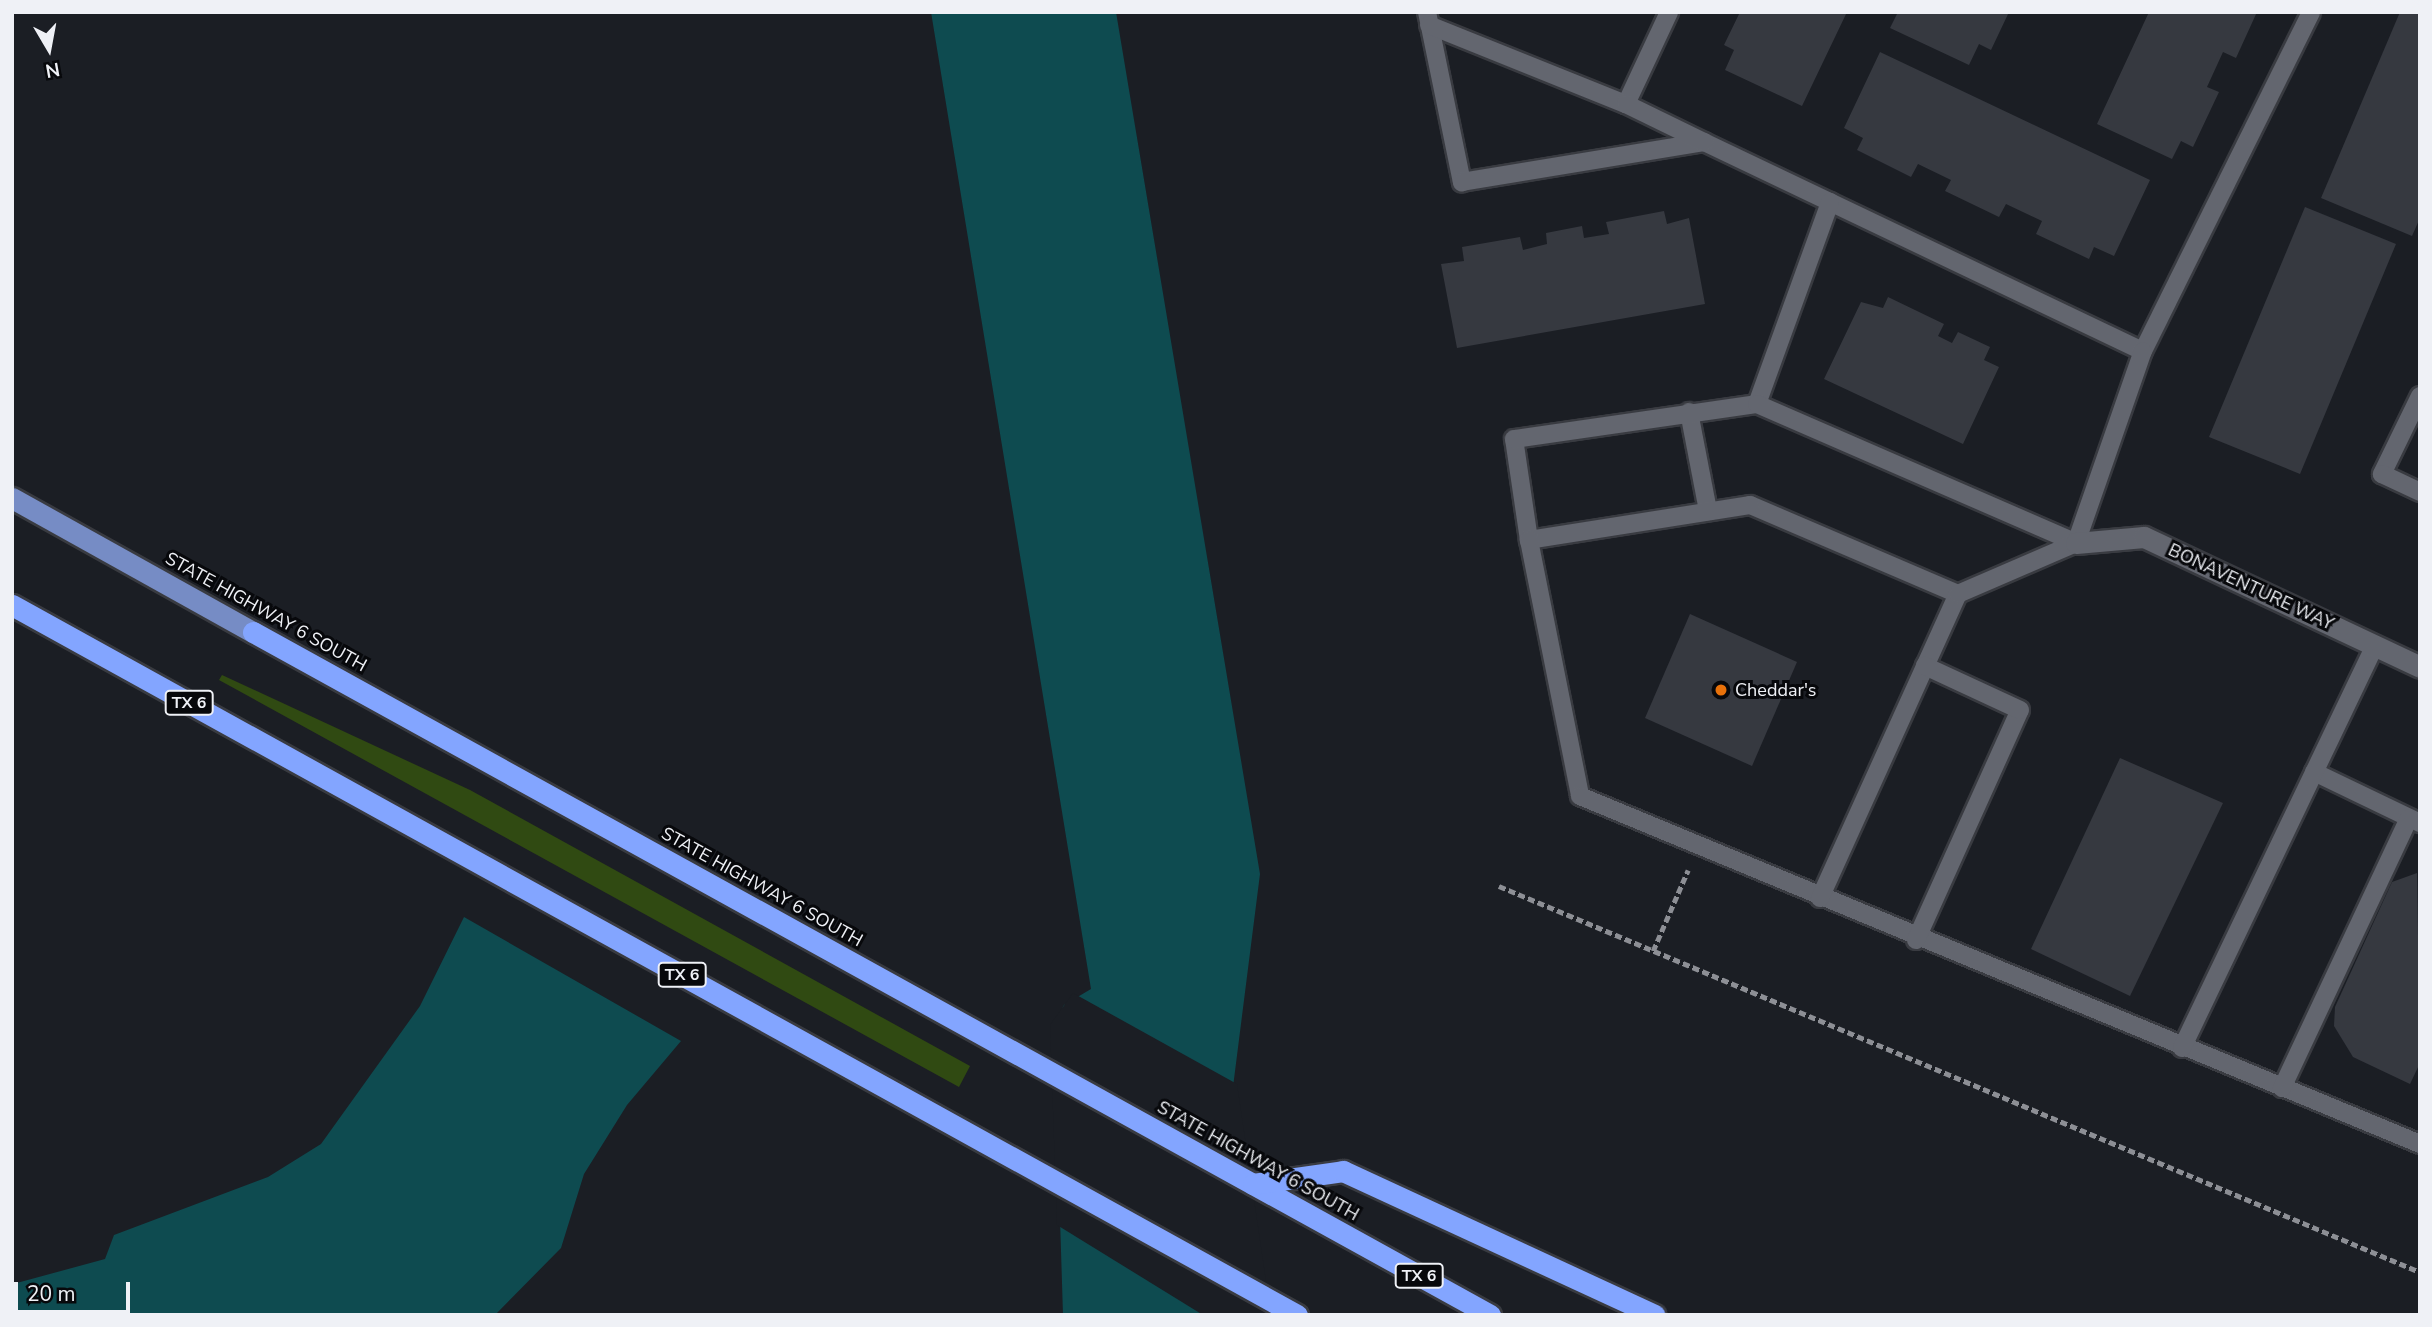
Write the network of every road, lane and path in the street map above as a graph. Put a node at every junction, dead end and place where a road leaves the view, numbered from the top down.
1 (1669, 12) edge
2 (2311, 12) edge
3 (1428, 18) edge
4 (1626, 104) junction
5 (1704, 142) junction
6 (1830, 202) junction
7 (2143, 351) junction
8 (2420, 396) edge
9 (1757, 404) junction
10 (1689, 412) junction
11 (2420, 492) edge
12 (12, 498) edge
13 (1709, 511) junction
14 (1530, 540) junction
15 (2076, 543) junction
16 (1958, 594) junction
17 (12, 605) edge
18 (253, 632) joint
19 (2375, 646) junction
20 (1925, 666) junction
21 (2420, 667) edge
22 (2314, 772) junction
23 (2415, 820) edge
24 (1699, 847) junction
25 (1499, 886) dead end
26 (1820, 898) junction
27 (1916, 940) junction
28 (1653, 951) junction
29 (2182, 1048) junction
30 (2282, 1088) junction
31 (2420, 1144) edge
32 (1253, 1184) junction
33 (2420, 1272) edge
34 (1297, 1315) edge
35 (1490, 1315) edge
36 (1654, 1315) edge

1 - 4 lane
2 - 7 lane
3 - 4 lane
3 - 5 lane
4 - 5 lane
5 - 6 lane
6 - 7 lane
6 - 9 lane
7 - 15 lane
8 - 11 lane
9 - 10 lane
9 - 15 lane
10 - 13 lane
10 - 14 lane
12 - 18 main road, STATE HIGHWAY 6 SOUTH / TX 6
13 - 14 lane
13 - 16 lane
14 - 24 lane
15 - 16 lane
15 - 19 street, BONAVENTURE WAY
16 - 20 lane
17 - 34 highway, TX 6
18 - 32 highway, STATE HIGHWAY 6 SOUTH / TX 6
19 - 21 street, BONAVENTURE WAY
19 - 22 lane
20 - 26 lane
20 - 27 lane
22 - 23 lane
22 - 29 lane
23 - 30 lane
24 - 26 lane
24 - 28 path
25 - 28 path
26 - 27 lane
27 - 29 lane
28 - 33 path
29 - 30 lane
30 - 31 lane
32 - 35 highway, STATE HIGHWAY 6 SOUTH / TX 6
32 - 36 highway

